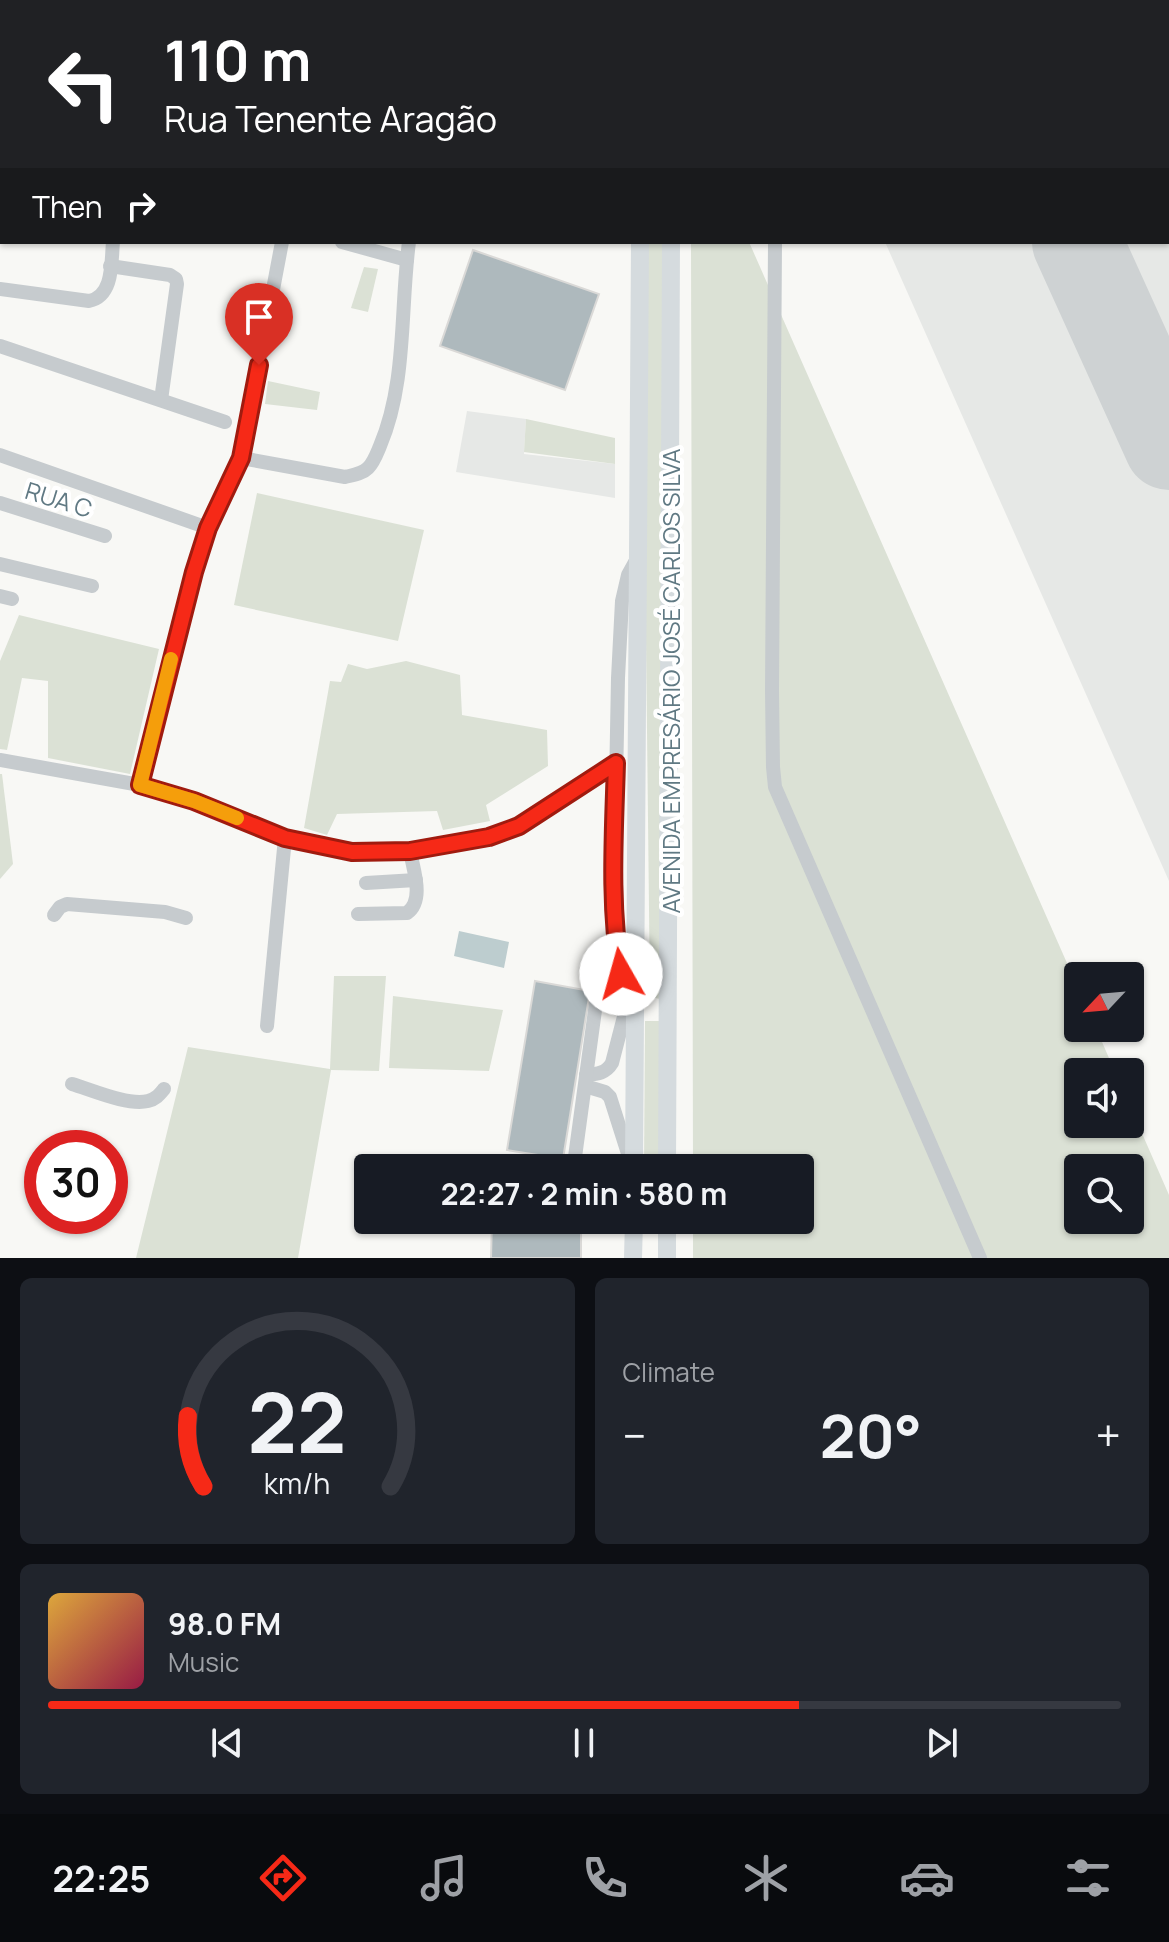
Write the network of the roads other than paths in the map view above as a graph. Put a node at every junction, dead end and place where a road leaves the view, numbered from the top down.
1 (113, 244) edge
2 (282, 244) edge
3 (349, 244) edge
4 (409, 244) edge
5 (640, 244) edge
6 (671, 244) edge
7 (775, 244) edge
8 (407, 260) junction
9 (110, 266) junction
10 (0, 289) edge
11 (0, 346) edge
12 (161, 400) junction
13 (225, 422) dead end
14 (0, 455) edge
15 (241, 458) junction
16 (0, 503) edge
17 (208, 528) junction
18 (105, 536) dead end
19 (638, 557) junction
20 (0, 564) edge
21 (92, 586) dead end
22 (0, 760) edge
23 (616, 763) junction
24 (140, 785) junction
25 (285, 838) junction
26 (614, 847) junction
27 (637, 848) junction
28 (410, 851) junction
29 (416, 880) junction
30 (366, 883) dead end
31 (358, 914) dead end
32 (54, 915) dead end
33 (186, 918) dead end
34 (596, 1003) dead end
35 (633, 1008) junction
36 (668, 1011) junction
37 (267, 1026) dead end
38 (586, 1080) junction
39 (72, 1084) dead end
40 (164, 1089) dead end
41 (575, 1154) edge
42 (628, 1154) edge
43 (633, 1154) edge
44 (667, 1154) edge
45 (634, 1234) edge
46 (667, 1234) edge
47 (633, 1258) edge
48 (667, 1258) edge
49 (980, 1258) edge

1 - 9 street
2 - 15 street
3 - 8 street
4 - 8 street
5 - 19 main road, AVENIDA EMPRESÁRIO JOSÉ CARLOS SILVA
6 - 36 main road, AVENIDA EMPRESÁRIO JOSÉ CARLOS SILVA
7 - 49 street
8 - 15 street
9 - 10 street
9 - 12 street
11 - 12 street
12 - 13 street
14 - 17 street
15 - 17 street
16 - 18 street, RUA C
17 - 24 street
19 - 23 street
19 - 27 main road, AVENIDA EMPRESÁRIO JOSÉ CARLOS SILVA
20 - 21 street
22 - 24 street
23 - 26 street
23 - 28 street
24 - 25 street
25 - 28 street
25 - 37 street
26 - 27 street
26 - 35 street
27 - 35 main road, AVENIDA EMPRESÁRIO JOSÉ CARLOS SILVA
28 - 29 street
29 - 30 street
29 - 31 street
32 - 33 street
34 - 38 street
35 - 36 main road
35 - 38 street
35 - 43 main road, AVENIDA EMPRESÁRIO JOSÉ CARLOS SILVA
36 - 44 main road, AVENIDA EMPRESÁRIO JOSÉ CARLOS SILVA
38 - 41 street
38 - 42 street
39 - 40 street
45 - 47 main road
46 - 48 main road

